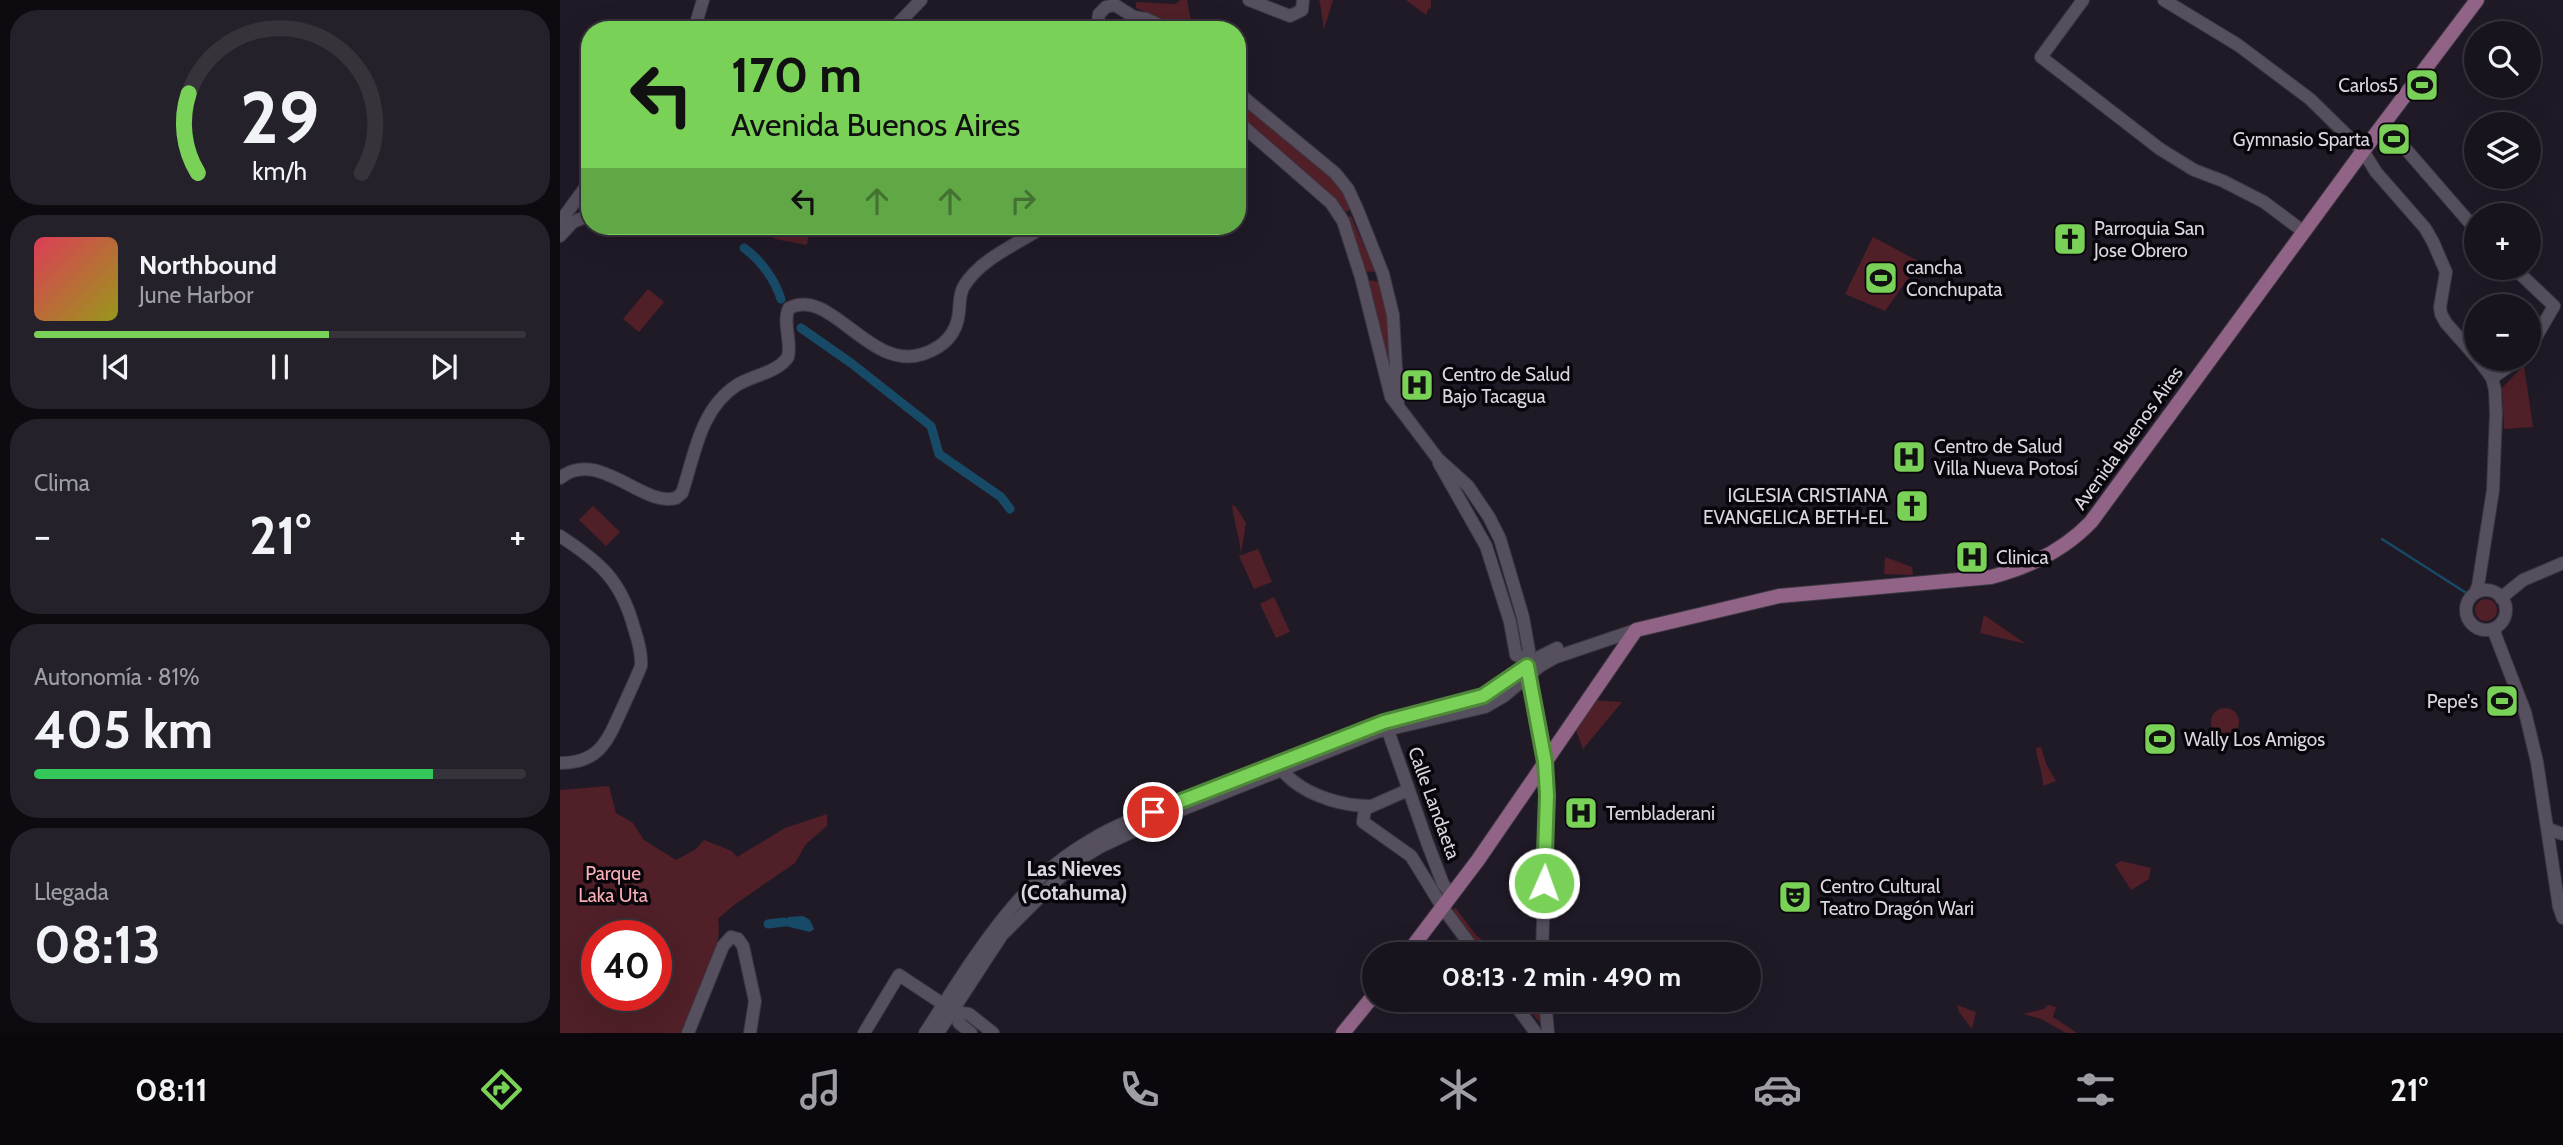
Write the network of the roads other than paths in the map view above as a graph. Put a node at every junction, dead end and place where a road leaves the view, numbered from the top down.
1 (703, 0) edge
2 (921, 0) edge
3 (1249, 0) edge
4 (1303, 0) edge
5 (2083, 0) edge
6 (2164, 0) edge
7 (2477, 0) edge
8 (1122, 3) edge
9 (1134, 17) junction
10 (697, 21) edge
11 (901, 21) edge
12 (1096, 21) edge
13 (1135, 21) edge
14 (1151, 21) edge
15 (1246, 99) edge
16 (2384, 124) junction
17 (1246, 129) edge
18 (2363, 151) junction
19 (581, 193) edge
20 (1358, 211) junction
21 (2464, 216) edge
22 (1341, 217) junction
23 (581, 219) edge
24 (560, 222) edge
25 (2304, 232) junction
26 (1030, 235) edge
27 (560, 236) edge
28 (1383, 274) junction
29 (1361, 277) junction
30 (2527, 280) edge
31 (2541, 328) edge
32 (2464, 343) edge
33 (2487, 371) edge
34 (2502, 371) edge
35 (2492, 378) junction
36 (1398, 404) junction
37 (1438, 459) junction
38 (560, 478) edge
39 (560, 536) edge
40 (1507, 561) junction
41 (2563, 563) edge
42 (1493, 566) junction
43 (1515, 589) junction
44 (2479, 589) junction
45 (1502, 593) junction
46 (2501, 598) junction
47 (1523, 617) junction
48 (1510, 622) junction
49 (2493, 628) junction
50 (1636, 630) junction
51 (1527, 667) junction
52 (1386, 725) junction
53 (1545, 762) junction
54 (560, 763) edge
55 (1277, 767) junction
56 (1408, 790) junction
57 (1369, 806) junction
58 (2547, 829) junction
59 (2563, 834) edge
60 (1452, 895) junction
61 (1443, 908) junction
62 (2562, 911) edge
63 (1416, 942) edge
64 (1468, 942) edge
65 (1542, 942) edge
66 (950, 1009) junction
67 (1362, 1010) edge
68 (1521, 1012) edge
69 (1546, 1012) edge
70 (688, 1033) edge
71 (750, 1033) edge
72 (864, 1033) edge
73 (925, 1033) edge
74 (938, 1033) edge
75 (971, 1033) edge
76 (993, 1033) edge
77 (1343, 1033) edge
78 (1536, 1033) edge
79 (1548, 1033) edge

1 - 10 street
2 - 11 street
3 - 4 street
5 - 25 street
6 - 18 street
7 - 16 main road, Avenida Buenos Aires
8 - 9 street
8 - 12 street
9 - 13 street
9 - 14 street
15 - 20 street
16 - 18 main road, Avenida Buenos Aires
16 - 21 street
17 - 22 street
18 - 25 main road, Avenida Buenos Aires
18 - 32 street
19 - 24 street
20 - 22 street
20 - 28 street
22 - 29 street
23 - 27 street
25 - 50 main road, Avenida Buenos Aires
26 - 38 street
28 - 29 street
28 - 36 street
29 - 36 street
30 - 31 street
33 - 35 street
34 - 35 street
35 - 44 street
36 - 37 street
37 - 40 street
37 - 42 street
39 - 54 street
40 - 42 street
40 - 43 street
41 - 46 street
42 - 45 street
43 - 45 street
43 - 47 street
44 - 46 street
44 - 49 street
45 - 48 street
46 - 49 street
47 - 48 street
47 - 51 street
48 - 51 street
49 - 58 street
50 - 51 street, Avenida Buenos Aires
50 - 53 main road
51 - 52 street, Avenida Buenos Aires
51 - 53 street
52 - 55 street, Avenida Buenos Aires
52 - 56 street, Calle Landaeta
53 - 60 main road
53 - 65 street
55 - 57 street
55 - 66 street, Avenida Buenos Aires
56 - 57 street
56 - 60 street, Calle Landaeta
57 - 61 street
58 - 59 street
58 - 62 street
60 - 61 main road
61 - 63 main road
61 - 64 street
66 - 72 street
66 - 73 street, Avenida Buenos Aires
66 - 74 street, Avenida Buenos Aires
66 - 75 street
66 - 76 street
67 - 77 main road
68 - 78 street
69 - 79 street
70 - 71 street

